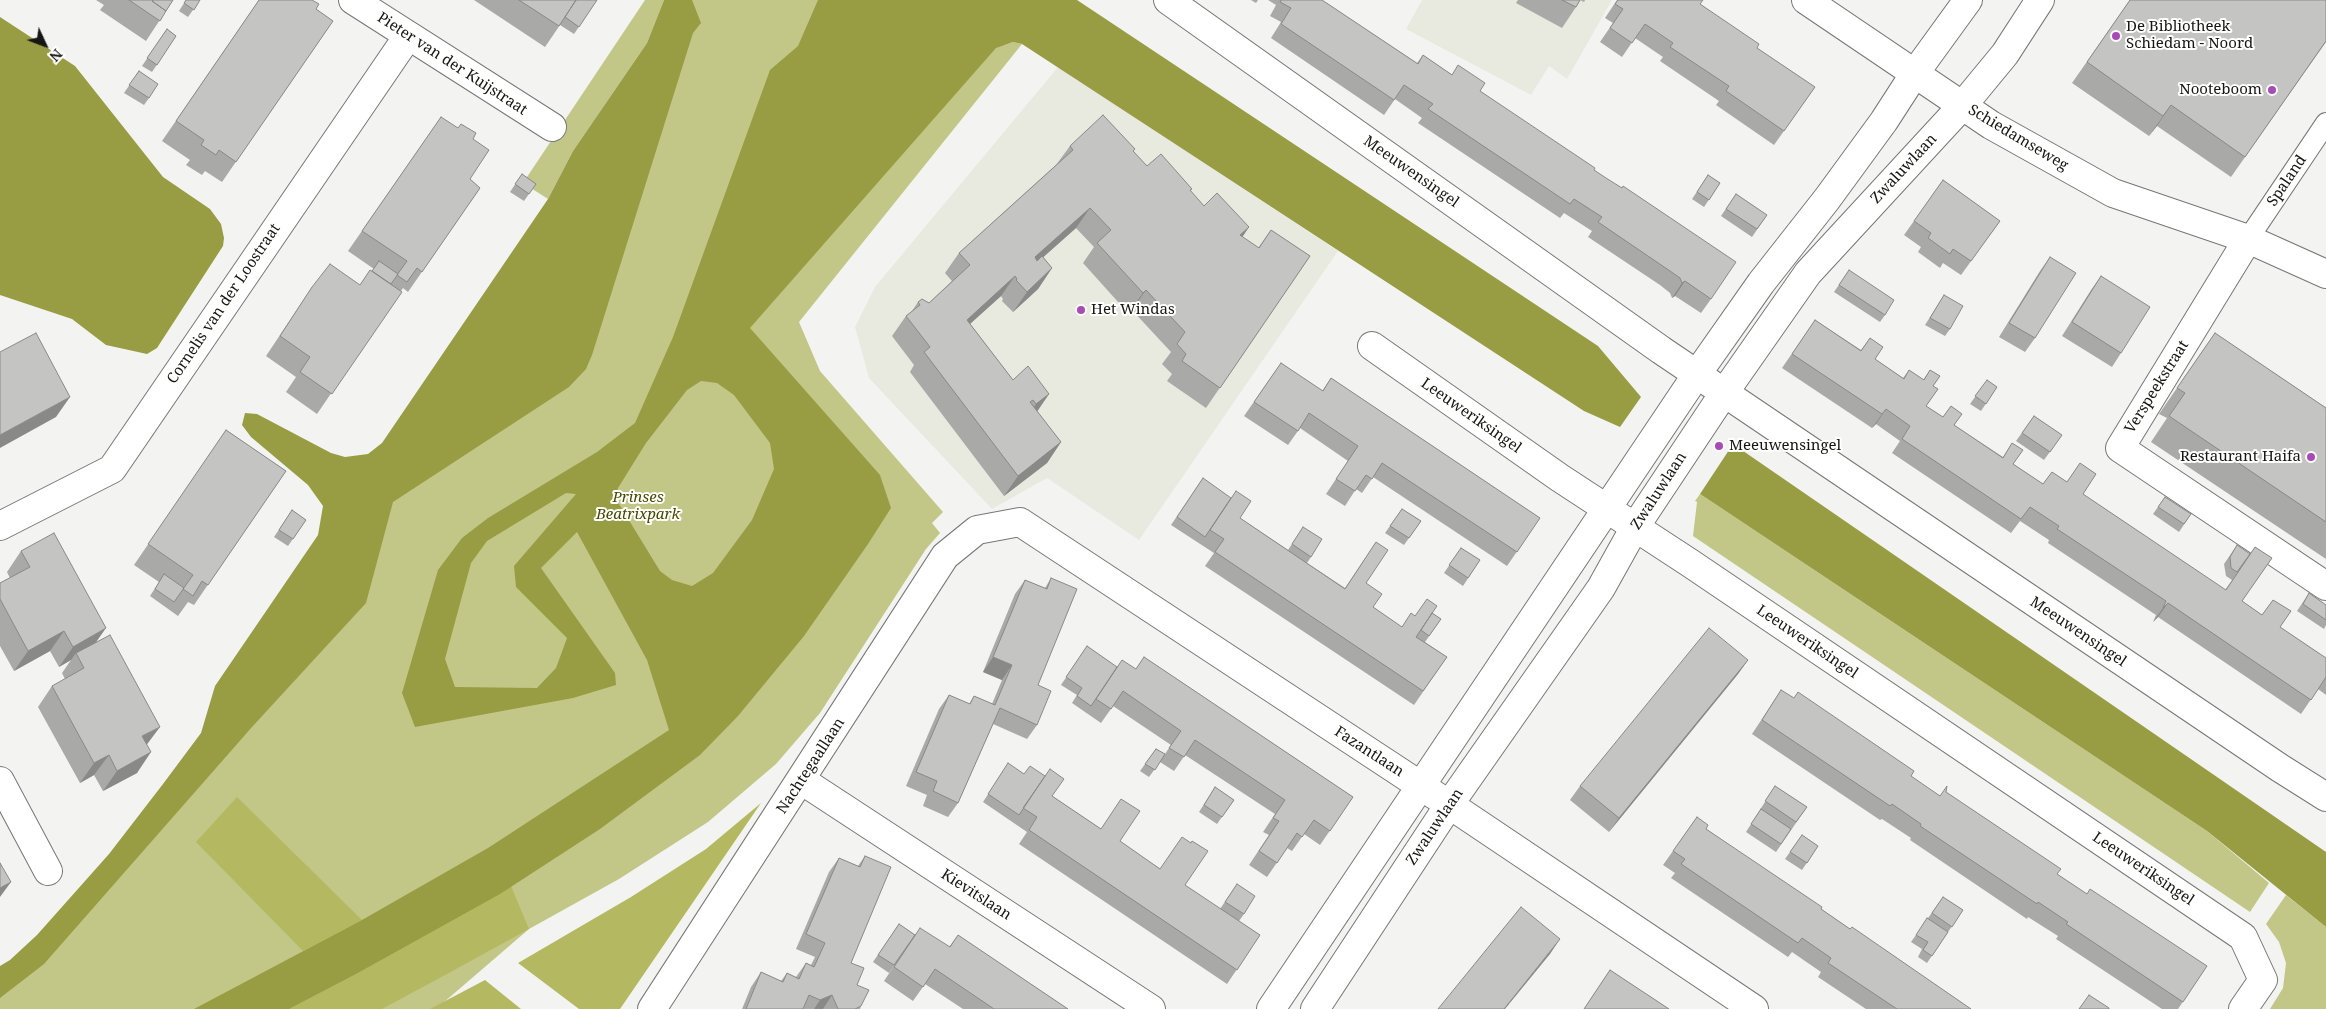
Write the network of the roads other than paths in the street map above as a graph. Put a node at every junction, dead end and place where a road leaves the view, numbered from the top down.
1 (353, 0) edge
2 (1168, 0) edge
3 (1806, 0) edge
4 (1968, 0) edge
5 (2040, 0) edge
6 (408, 36) junction
7 (1915, 72) junction
8 (1963, 105) junction
9 (2326, 123) edge
10 (552, 127) dead end
11 (2248, 239) junction
12 (2326, 274) edge
13 (1372, 346) dead end
14 (1697, 374) junction
15 (1724, 392) junction
16 (1606, 508) junction
17 (0, 526) edge
18 (1635, 527) junction
19 (977, 530) joint
20 (2326, 586) edge
21 (802, 780) junction
22 (0, 781) edge
23 (1420, 785) junction
24 (2326, 797) edge
25 (1449, 805) junction
26 (48, 871) dead end
27 (652, 1009) edge
28 (1151, 1009) edge
29 (1270, 1009) edge
30 (1314, 1009) edge
31 (1754, 1009) edge
32 (2243, 1009) edge

1 - 6 street, Pieter van der Kuijstraat
2 - 14 street, Meeuwensingel
3 - 7 street, Schiedamseweg
4 - 7 street
5 - 8 street, Zwaluwlaan
6 - 10 street, Pieter van der Kuijstraat
6 - 17 street, Cornelis van der Loostraat
7 - 8 street, Schiedamseweg
7 - 14 street
8 - 11 street, Schiedamseweg
8 - 15 street, Zwaluwlaan
9 - 11 lane, Spaland
11 - 12 street
11 - 20 street, Verspeekstraat
13 - 16 street, Leeuweriksingel
14 - 15 street, Meeuwensingel
14 - 16 street
15 - 18 street, Zwaluwlaan
15 - 24 street, Meeuwensingel
16 - 18 street, Leeuweriksingel
16 - 23 street
18 - 25 street, Zwaluwlaan
18 - 32 street, Leeuweriksingel
19 - 21 street, Nachtegaallaan
19 - 23 street, Fazantlaan
21 - 27 street, Nachtegaallaan
21 - 28 street, Kievitslaan
22 - 26 street
23 - 25 street, Fazantlaan
23 - 29 street
25 - 30 street, Zwaluwlaan
25 - 31 street, Fazantlaan

